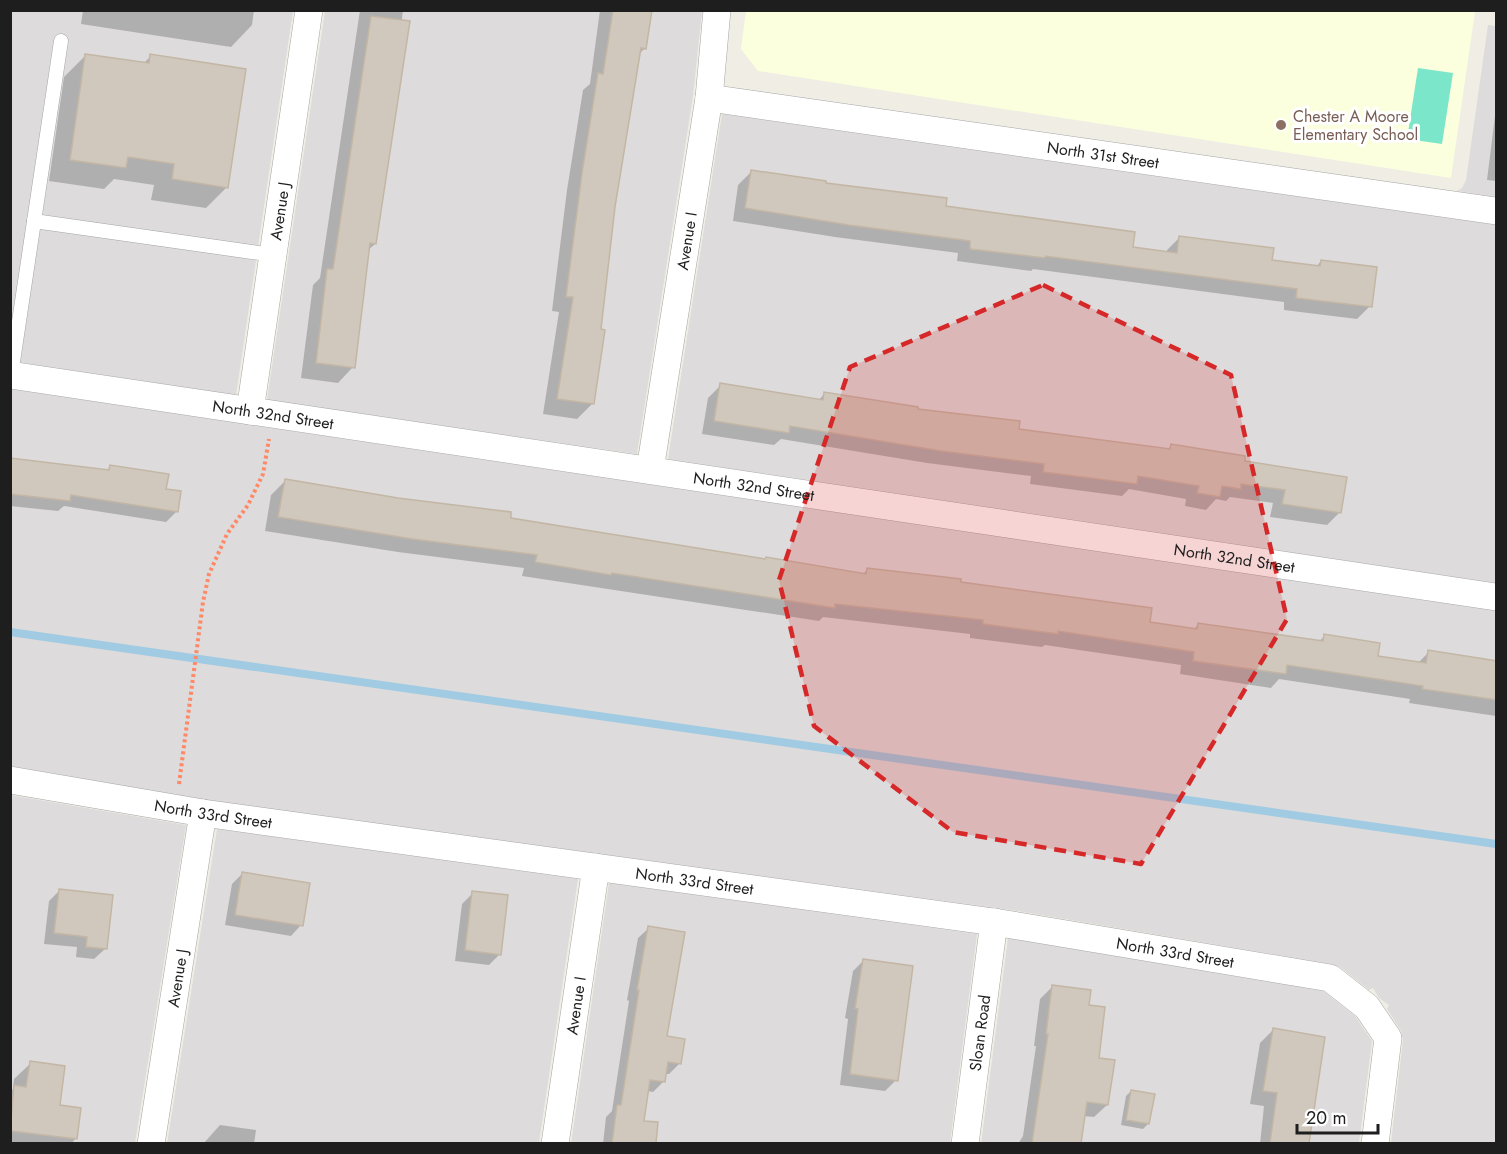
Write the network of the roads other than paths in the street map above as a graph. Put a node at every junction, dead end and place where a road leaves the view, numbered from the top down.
1 (309, 10) edge
2 (717, 10) edge
3 (61, 41) dead end
4 (709, 98) junction
5 (1497, 211) edge
6 (34, 221) junction
7 (273, 255) junction
8 (11, 375) edge
9 (261, 413) junction
10 (650, 470) junction
11 (1497, 597) edge
12 (10, 780) edge
13 (204, 813) junction
14 (596, 867) junction
15 (994, 922) junction
16 (151, 1143) edge
17 (555, 1143) edge
18 (965, 1143) edge
19 (1375, 1143) edge

1 - 7 street, Avenue J
2 - 4 street, Avenue I
3 - 6 lane
4 - 5 street, North 31st Street
4 - 10 street, Avenue I
6 - 7 lane
6 - 8 lane
7 - 9 street, Avenue J
8 - 9 street, North 32nd Street
9 - 10 street, North 32nd Street
10 - 11 street, North 32nd Street
12 - 13 street, North 33rd Street
13 - 14 street, North 33rd Street
13 - 16 street, Avenue J
14 - 15 street, North 33rd Street
14 - 17 street, Avenue I
15 - 18 street, Sloan Road
15 - 19 street, North 33rd Street

